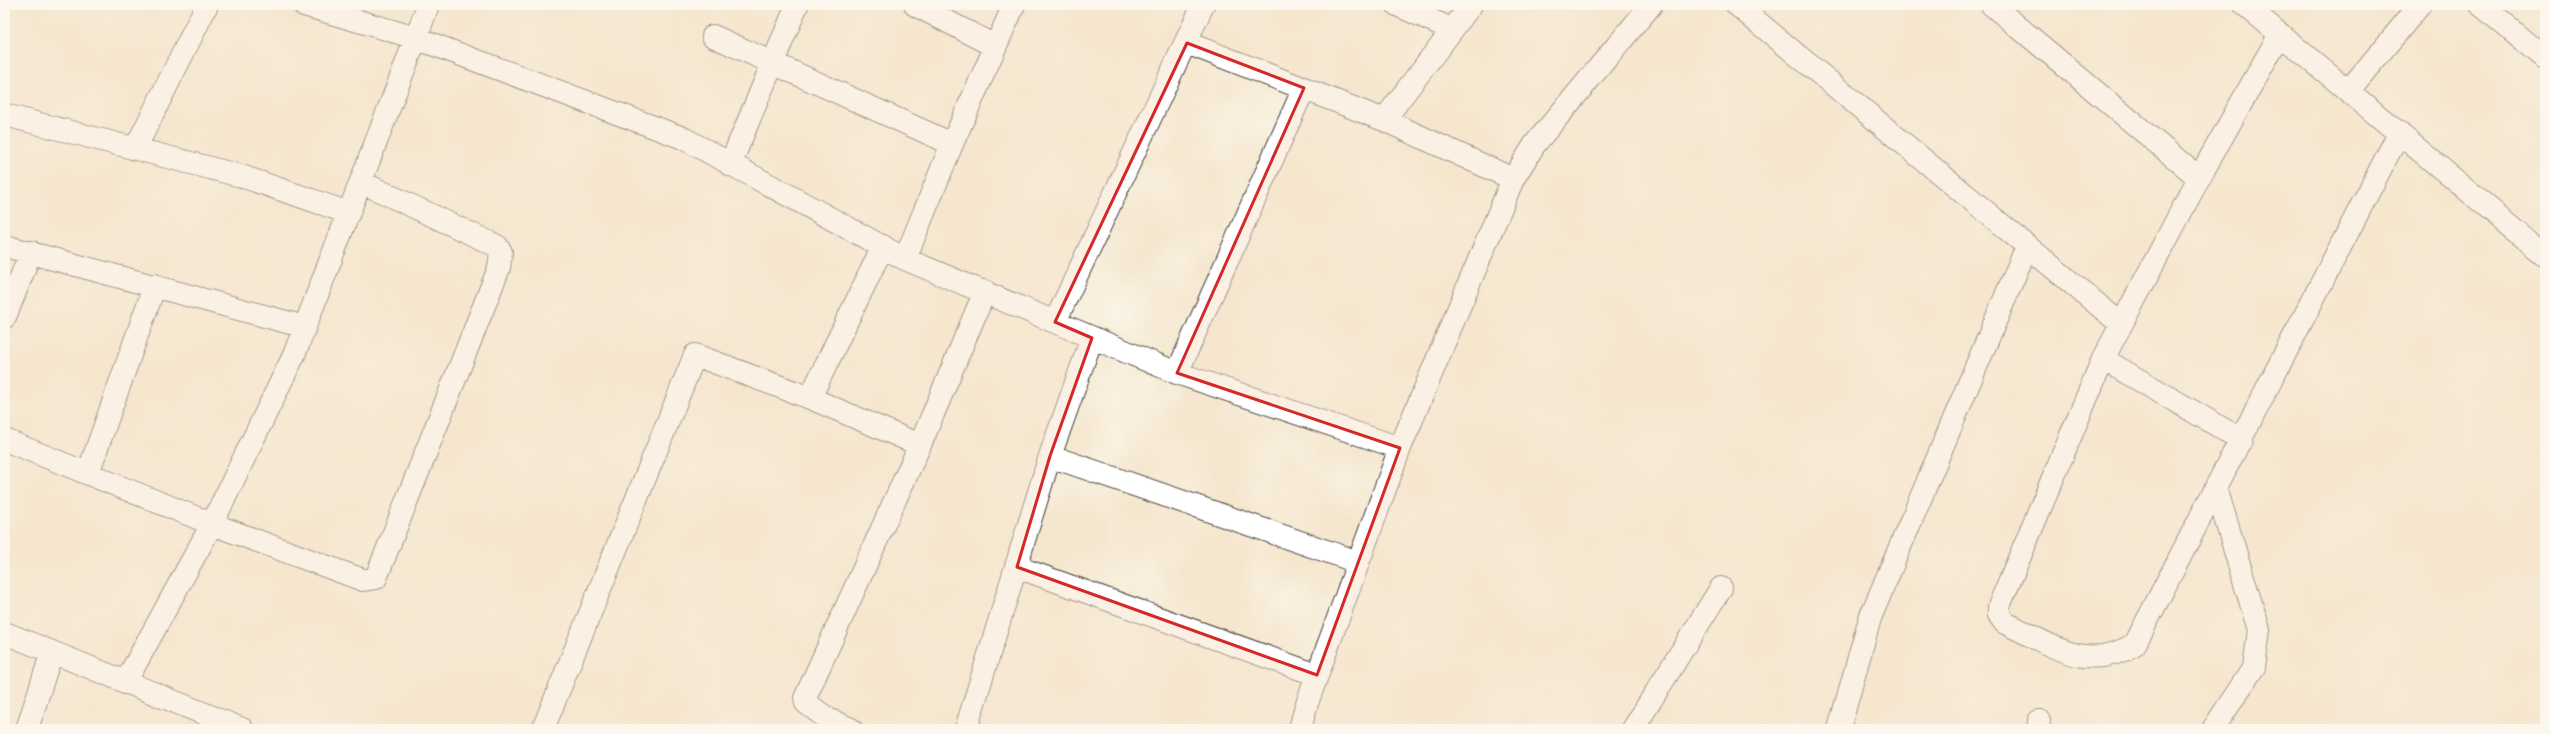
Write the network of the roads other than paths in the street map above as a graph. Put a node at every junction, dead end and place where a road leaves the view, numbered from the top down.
1 (207, 5) edge
2 (304, 5) edge
3 (428, 5) edge
4 (797, 5) edge
5 (915, 5) edge
6 (1014, 5) edge
7 (1203, 5) edge
8 (1397, 5) edge
9 (1471, 5) edge
10 (1651, 5) edge
11 (1737, 5) edge
12 (1992, 5) edge
13 (2245, 5) edge
14 (2420, 5) edge
15 (2481, 5) edge
16 (1451, 29) junction
17 (2280, 34) junction
18 (713, 36) dead end
19 (416, 38) junction
20 (1187, 43) junction
21 (995, 46) junction
22 (2545, 59) edge
23 (772, 64) junction
24 (1304, 88) junction
25 (2349, 90) junction
26 (5, 115) edge
27 (1384, 120) junction
28 (2400, 133) junction
29 (952, 144) junction
30 (135, 149) junction
31 (730, 165) junction
32 (2199, 178) junction
33 (1513, 179) junction
34 (361, 182) junction
35 (349, 212) junction
36 (5, 246) edge
37 (883, 246) junction
38 (2027, 246) junction
39 (31, 252) junction
40 (2545, 255) edge
41 (905, 259) junction
42 (155, 285) junction
43 (985, 291) junction
44 (5, 317) edge
45 (1056, 322) junction
46 (2122, 324) junction
47 (305, 327) junction
48 (1092, 338) junction
49 (2104, 359) junction
50 (1177, 373) junction
51 (810, 398) junction
52 (5, 440) edge
53 (2242, 440) junction
54 (920, 446) junction
55 (1400, 448) junction
56 (1050, 456) junction
57 (88, 473) junction
58 (2216, 488) junction
59 (212, 524) junction
60 (1358, 562) junction
61 (1017, 567) junction
62 (1721, 588) dead end
63 (5, 633) edge
64 (52, 652) junction
65 (1317, 675) junction
66 (125, 683) junction
67 (27, 729) edge
68 (242, 729) edge
69 (544, 729) edge
70 (851, 729) edge
71 (966, 729) edge
72 (1300, 729) edge
73 (1632, 729) edge
74 (1839, 729) edge
75 (2213, 729) edge

1 - 30 street
2 - 19 street
3 - 19 street
4 - 23 street
5 - 21 street
6 - 21 street
7 - 20 street
8 - 16 street
9 - 16 street
10 - 33 street
11 - 38 street
12 - 32 street
13 - 17 street
14 - 25 street
15 - 22 street
16 - 27 street
17 - 25 street
17 - 32 street
18 - 23 street
19 - 31 street
19 - 34 street
20 - 24 street
20 - 45 street
21 - 29 street
23 - 29 street
23 - 31 street
24 - 27 street
24 - 50 street
25 - 28 street
26 - 30 street
27 - 33 street
28 - 40 street
28 - 53 street
29 - 41 street
30 - 35 street
31 - 37 street
32 - 46 street
33 - 55 street
34 - 35 street
34 - 59 street
35 - 47 street
36 - 39 street
37 - 41 street
37 - 51 street
38 - 46 street
38 - 74 street
39 - 42 street
39 - 44 street
41 - 43 street
42 - 47 street
42 - 57 street
43 - 45 street
43 - 54 street
45 - 48 street
46 - 49 street
47 - 59 street
48 - 50 street
48 - 56 street
49 - 53 street
49 - 58 street
50 - 55 street
51 - 54 street
51 - 69 street
52 - 57 street
53 - 58 street
54 - 70 street
55 - 60 street
56 - 60 street
56 - 61 street
57 - 59 street
58 - 75 street
59 - 66 street
60 - 65 street
61 - 65 street
61 - 71 street
62 - 73 street
63 - 64 street
64 - 66 street
64 - 67 street
65 - 72 street
66 - 68 street

